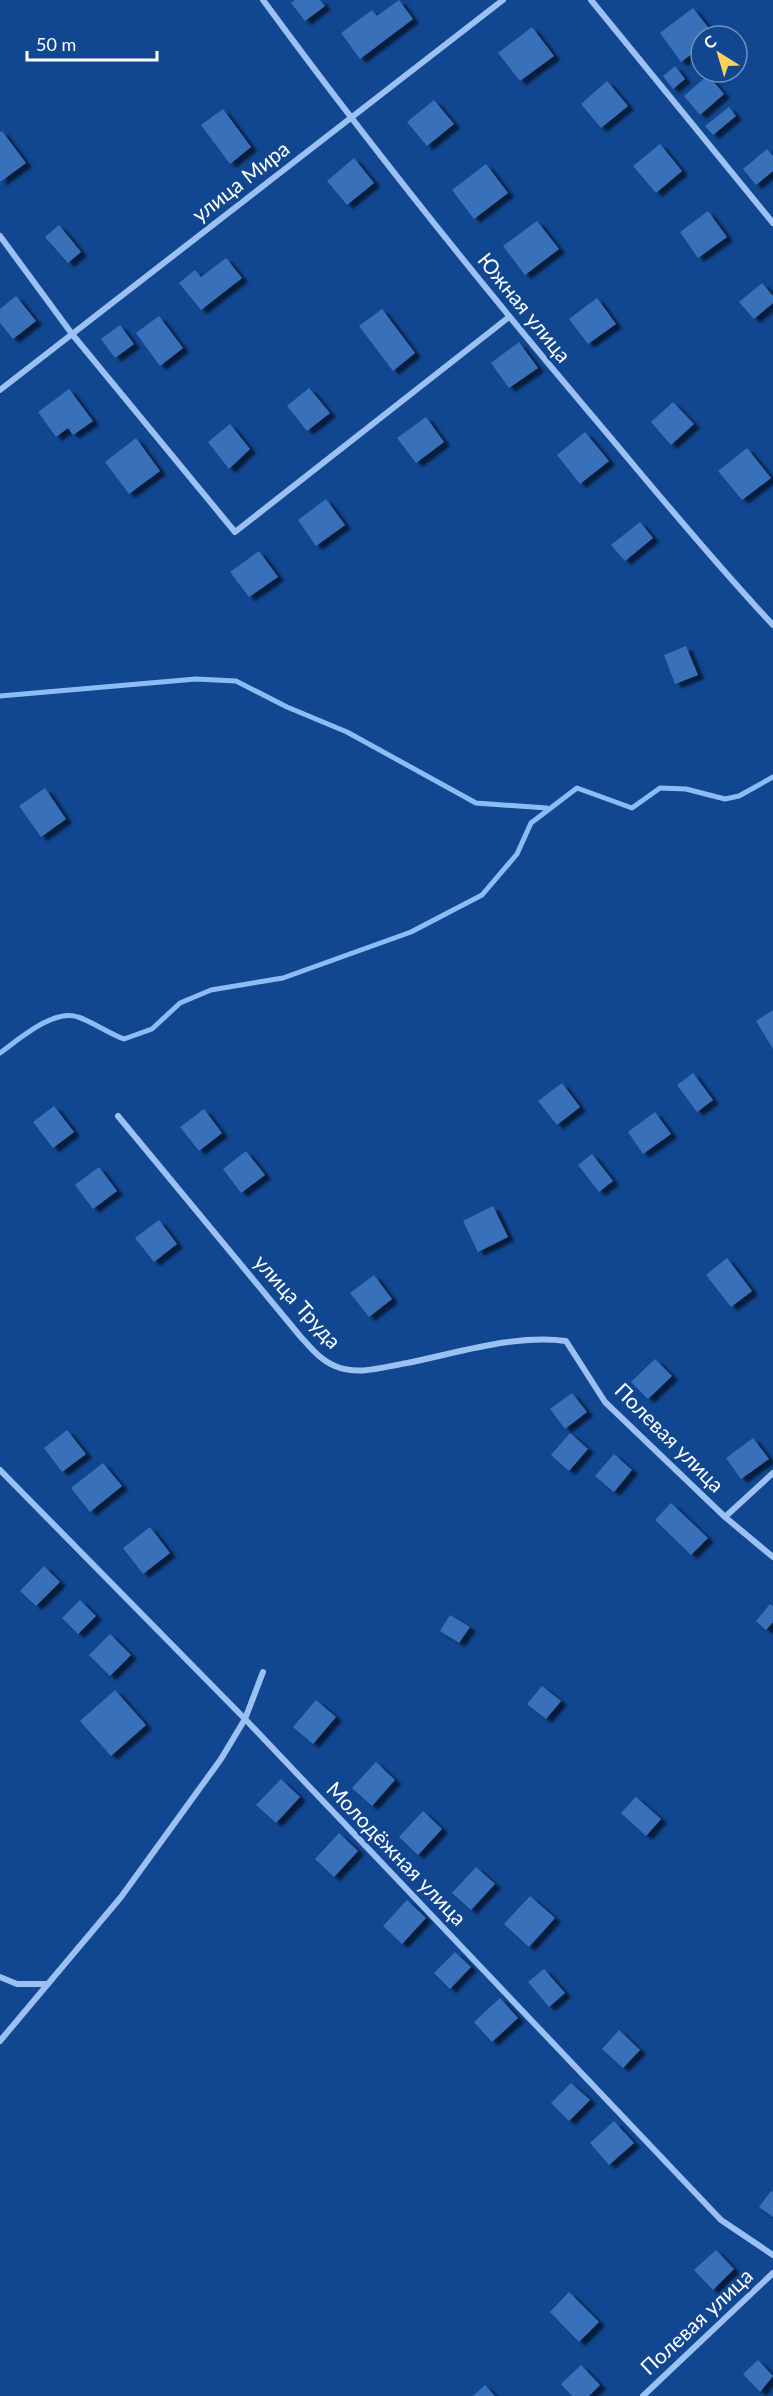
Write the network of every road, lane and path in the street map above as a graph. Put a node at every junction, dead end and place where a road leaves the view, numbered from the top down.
1 (263, 0) edge
2 (503, 0) edge
3 (591, 0) edge
4 (350, 119) junction
5 (773, 222) edge
6 (0, 236) edge
7 (510, 317) junction
8 (72, 334) junction
9 (0, 390) edge
10 (773, 625) edge
11 (118, 1116) dead end
12 (551, 1339) joint
13 (0, 1470) edge
14 (773, 1473) edge
15 (725, 1517) junction
16 (773, 1557) edge
17 (263, 1672) dead end
18 (245, 1719) junction
19 (0, 1977) edge
20 (48, 1984) junction
21 (0, 2041) edge
22 (773, 2255) edge
23 (773, 2273) edge
24 (643, 2396) edge

1 - 4 street, Южная улица
2 - 4 street, улица Мира
3 - 5 street
4 - 7 street, Южная улица
4 - 8 street, улица Мира
6 - 8 street
7 - 8 street
7 - 10 street, Южная улица
8 - 9 street, улица Мира
11 - 12 street, улица Труда
12 - 15 street, Полевая улица
13 - 18 street, Молодёжная улица
14 - 15 street
15 - 16 street, Полевая улица
17 - 18 street
18 - 20 street
18 - 22 street, Молодёжная улица
19 - 20 street
20 - 21 street
23 - 24 street, Полевая улица

